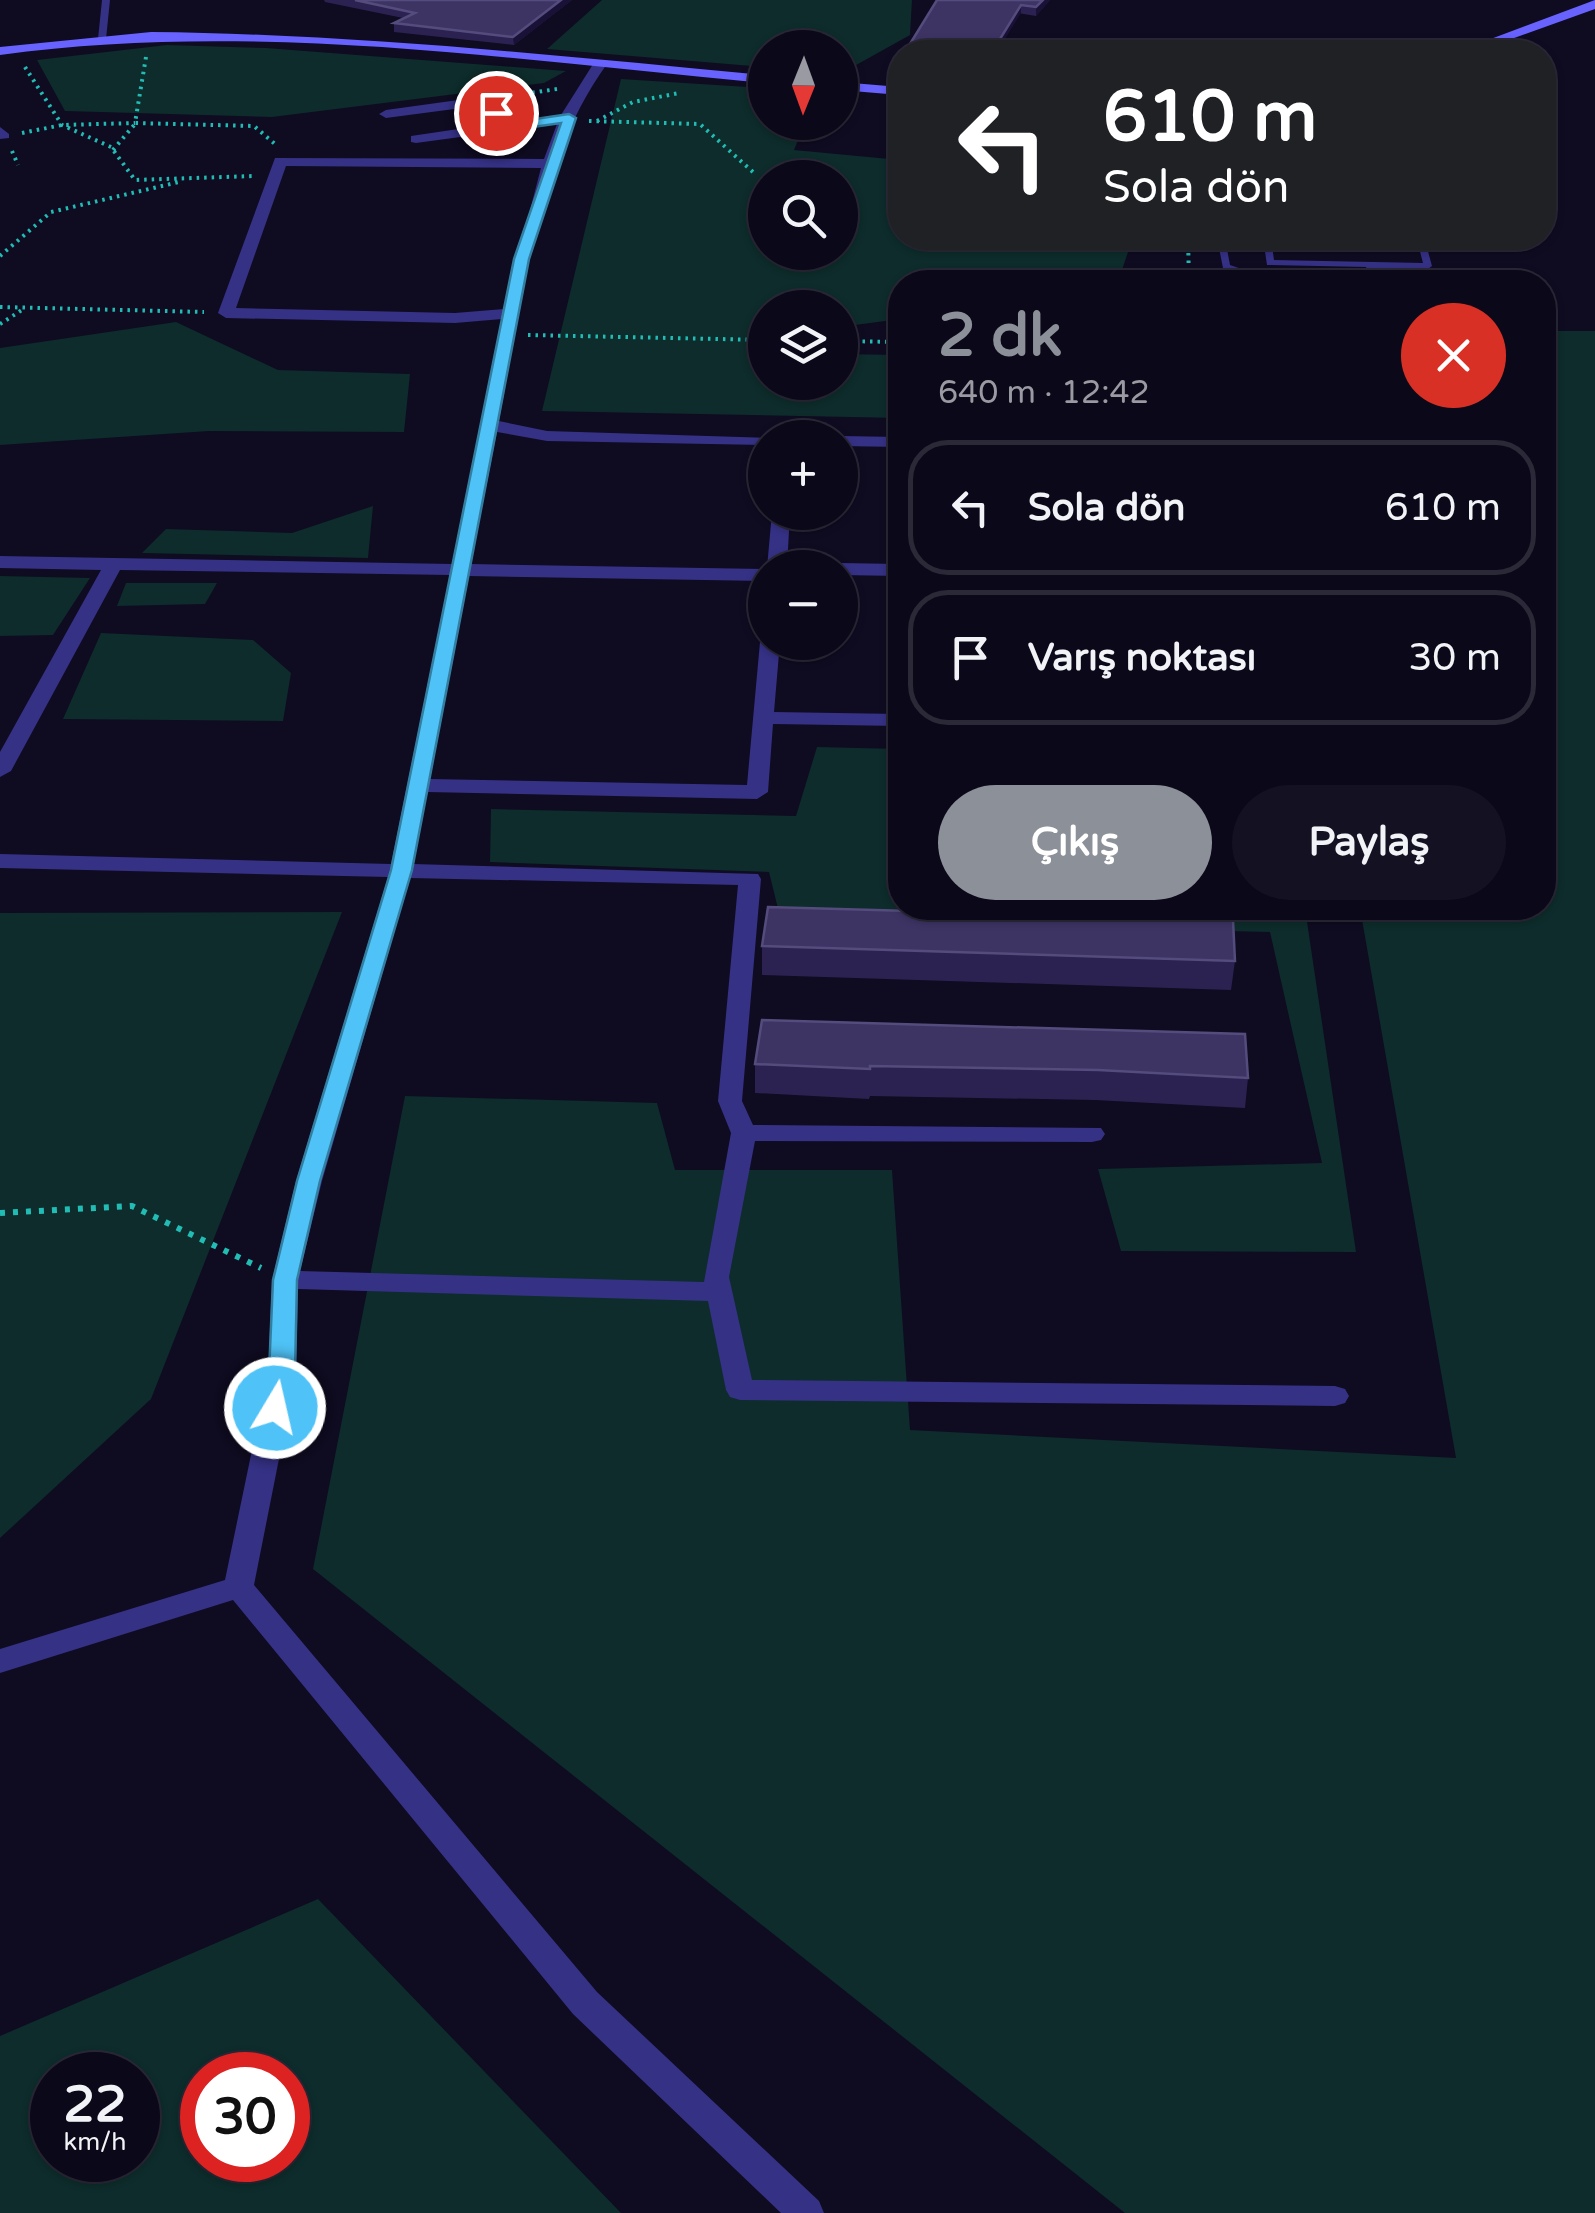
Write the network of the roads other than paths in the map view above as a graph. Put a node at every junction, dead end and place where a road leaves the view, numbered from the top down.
1 (106, 0) edge
2 (1595, 4) edge
3 (102, 39) junction
4 (1496, 40) edge
5 (7, 50) edge
6 (600, 64) junction
7 (748, 77) edge
8 (858, 88) edge
9 (888, 90) edge
10 (386, 114) dead end
11 (569, 120) junction
12 (512, 126) junction
13 (416, 140) dead end
14 (551, 164) junction
15 (1223, 250) edge
16 (1268, 250) edge
17 (1424, 250) edge
18 (1370, 265) junction
19 (1238, 270) edge
20 (1372, 270) edge
21 (509, 324) junction
22 (489, 425) junction
23 (748, 440) edge
24 (858, 442) edge
25 (888, 442) edge
26 (0, 562) edge
27 (113, 565) junction
28 (460, 569) junction
29 (858, 569) edge
30 (888, 570) edge
31 (748, 575) edge
32 (768, 660) edge
33 (763, 718) junction
34 (888, 720) edge
35 (0, 771) edge
36 (418, 785) junction
37 (0, 860) edge
38 (402, 870) junction
39 (744, 1133) junction
40 (1092, 1134) dead end
41 (285, 1280) junction
42 (720, 1292) junction
43 (1335, 1396) dead end
44 (239, 1587) junction
45 (0, 1660) edge
46 (806, 2213) edge

1 - 3 lane
2 - 4 street
3 - 5 street
3 - 6 street
6 - 7 street
6 - 11 street
8 - 9 street
10 - 12 street
11 - 12 street
11 - 14 street
12 - 13 street
14 - 21 street
14 - 21 street
15 - 19 lane
16 - 18 lane
17 - 18 lane
18 - 20 lane
21 - 22 street
22 - 23 street
22 - 28 street
24 - 25 street
26 - 27 street
27 - 28 street
27 - 35 street
28 - 31 street
28 - 36 street
29 - 30 street
32 - 33 street
33 - 34 street
33 - 36 street
36 - 38 street
37 - 38 street
38 - 39 street
38 - 41 street
39 - 40 street
39 - 42 street
41 - 42 street
41 - 44 street
42 - 43 street
44 - 45 street
44 - 46 street

